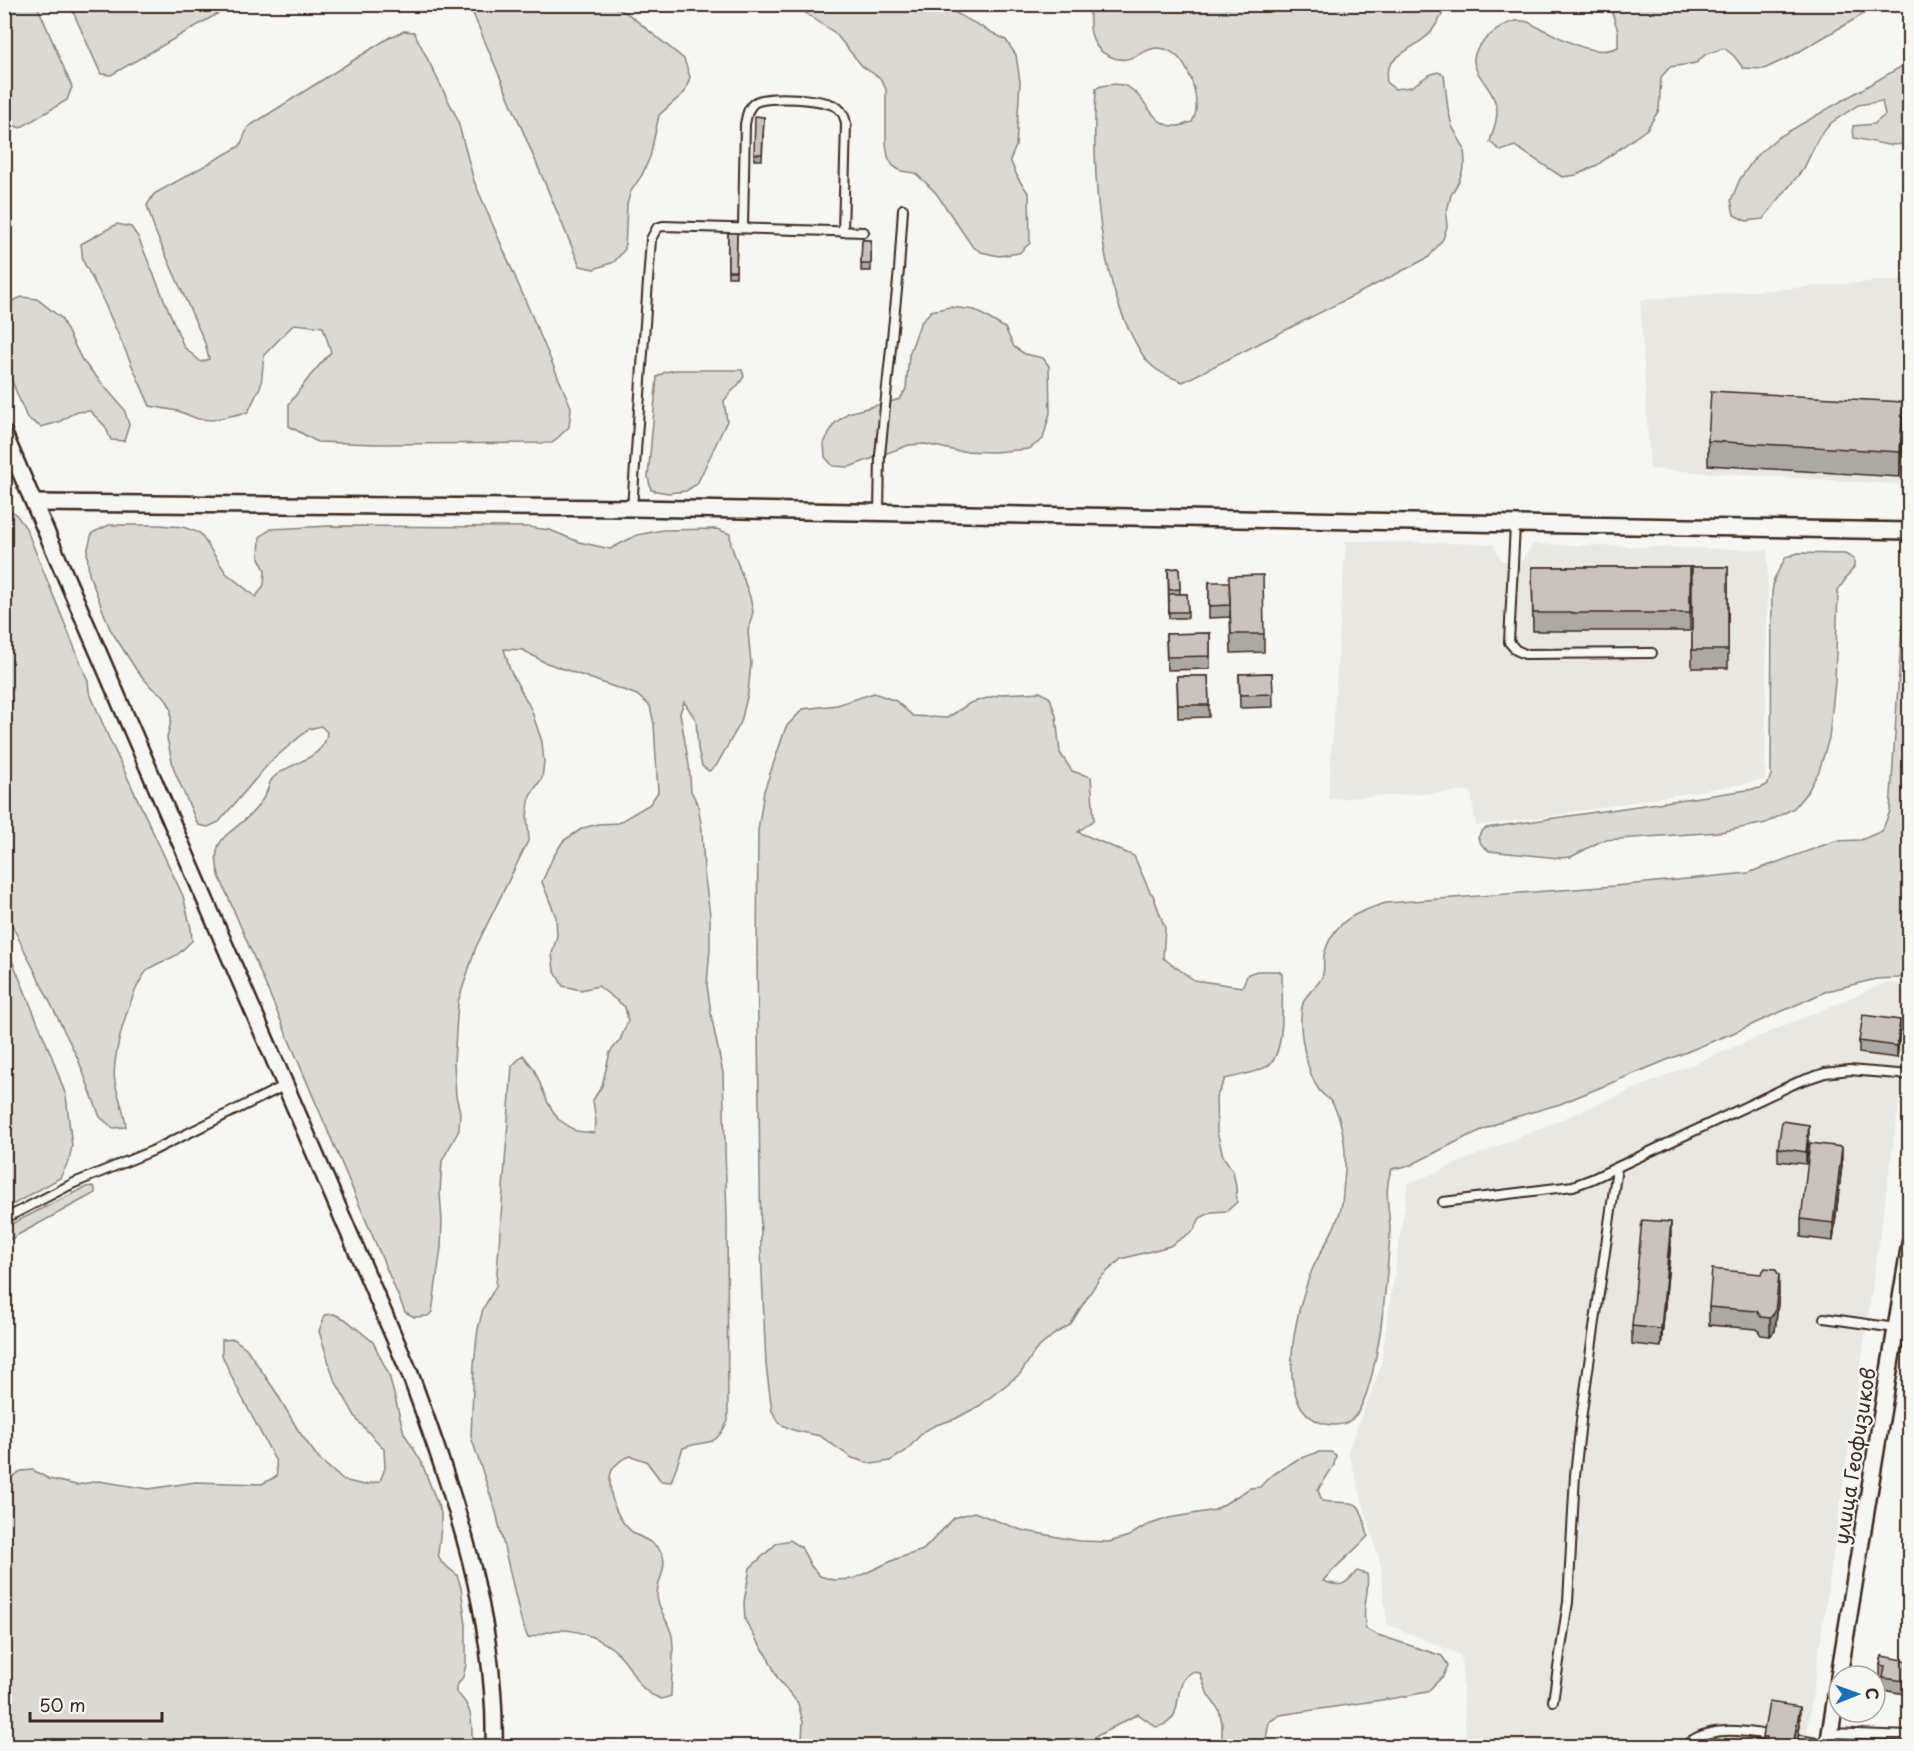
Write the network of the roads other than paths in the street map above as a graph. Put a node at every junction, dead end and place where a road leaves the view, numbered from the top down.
1 (903, 209) dead end
2 (743, 228) junction
3 (843, 232) junction
4 (864, 232) dead end
5 (4, 434) edge
6 (34, 503) junction
7 (632, 508) junction
8 (879, 513) junction
9 (1515, 525) junction
10 (1910, 531) edge
11 (1652, 653) dead end
12 (1910, 1075) edge
13 (286, 1085) junction
14 (1617, 1167) junction
15 (1443, 1202) dead end
16 (4, 1219) edge
17 (1910, 1243) edge
18 (1824, 1318) dead end
19 (1896, 1328) junction
20 (1841, 1664) edge
21 (1553, 1701) dead end
22 (1832, 1724) edge
23 (1910, 1736) edge
24 (1829, 1741) edge
25 (494, 1746) edge
26 (1684, 1746) edge

1 - 8 lane
2 - 3 lane
2 - 3 lane
2 - 7 lane
3 - 4 lane
5 - 6 street
6 - 7 street
6 - 13 street
7 - 8 street
8 - 9 street
9 - 10 street
9 - 11 lane
12 - 14 lane
13 - 16 lane
13 - 25 street
14 - 15 lane
14 - 21 lane
17 - 19 street, улица Геофизиков
18 - 19 lane
19 - 20 street, улица Геофизиков
22 - 24 street, улица Геофизиков
23 - 24 lane
24 - 26 lane

